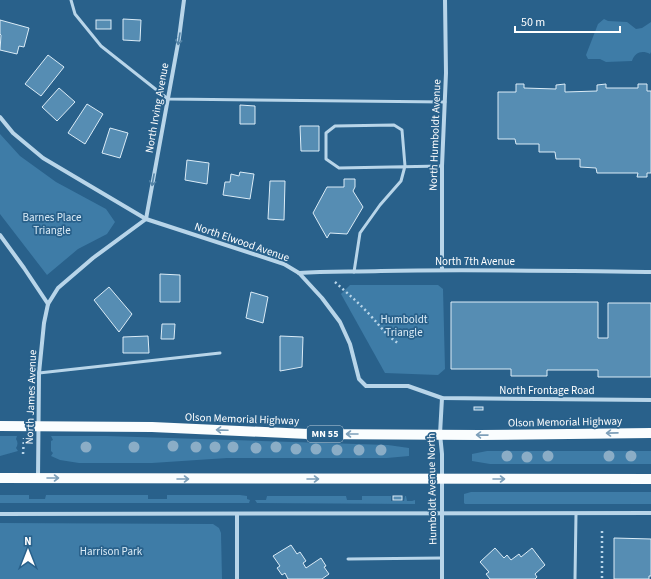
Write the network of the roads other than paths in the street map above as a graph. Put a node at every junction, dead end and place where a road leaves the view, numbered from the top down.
1 (71, 0) edge
2 (184, 0) edge
3 (445, 0) edge
4 (168, 99) junction
5 (445, 102) junction
6 (0, 118) edge
7 (405, 166) junction
8 (442, 166) junction
9 (146, 219) junction
10 (0, 235) edge
11 (442, 270) junction
12 (354, 272) junction
13 (651, 272) edge
14 (299, 273) junction
15 (48, 304) junction
16 (220, 353) dead end
17 (39, 373) junction
18 (442, 398) junction
19 (651, 400) edge
20 (0, 426) edge
21 (38, 426) junction
22 (651, 433) edge
23 (440, 434) junction
24 (0, 478) edge
25 (38, 478) junction
26 (651, 479) edge
27 (443, 480) junction
28 (651, 513) edge
29 (0, 514) edge
30 (442, 514) junction
31 (576, 514) junction
32 (237, 515) junction
33 (442, 558) junction
34 (348, 559) dead end
35 (237, 579) edge
36 (442, 579) edge
37 (575, 579) edge

1 - 4 lane
2 -> 4 street, North Irving Avenue
3 - 5 street, North Humboldt Avenue
4 - 5 lane
4 -> 9 street, North Irving Avenue
5 - 8 street, North Humboldt Avenue
6 - 9 street, North Elwood Avenue
7 - 7 lane
7 - 8 lane
7 - 12 lane
8 - 11 street, North Humboldt Avenue
9 - 14 street, North Elwood Avenue
9 - 15 street, North James Avenue
10 - 15 street
11 - 12 street, North 7th Avenue
11 - 13 street, North 7th Avenue
12 - 14 street, North 7th Avenue
14 - 18 street, North Elwood Avenue
15 - 17 street, North James Avenue
16 - 17 lane
17 - 21 street, North James Avenue
18 - 19 street, North Frontage Road
18 - 23 street, Humboldt Avenue North
20 - 21 main road, Olson Memorial Highway / MN 55
23 -> 21 main road, Olson Memorial Highway / MN 55
21 - 25 street, North James Avenue
22 -> 23 main road, Olson Memorial Highway / MN 55
23 - 27 street, Humboldt Avenue North
24 - 25 main road
25 -> 27 main road
27 -> 26 main road
27 - 30 street, Humboldt Avenue North
28 - 31 street
29 - 32 street
30 - 31 street
30 - 32 street
30 - 33 street, Humboldt Avenue North
31 - 37 lane
32 - 35 street
33 - 34 lane
33 - 36 street, Humboldt Avenue North

